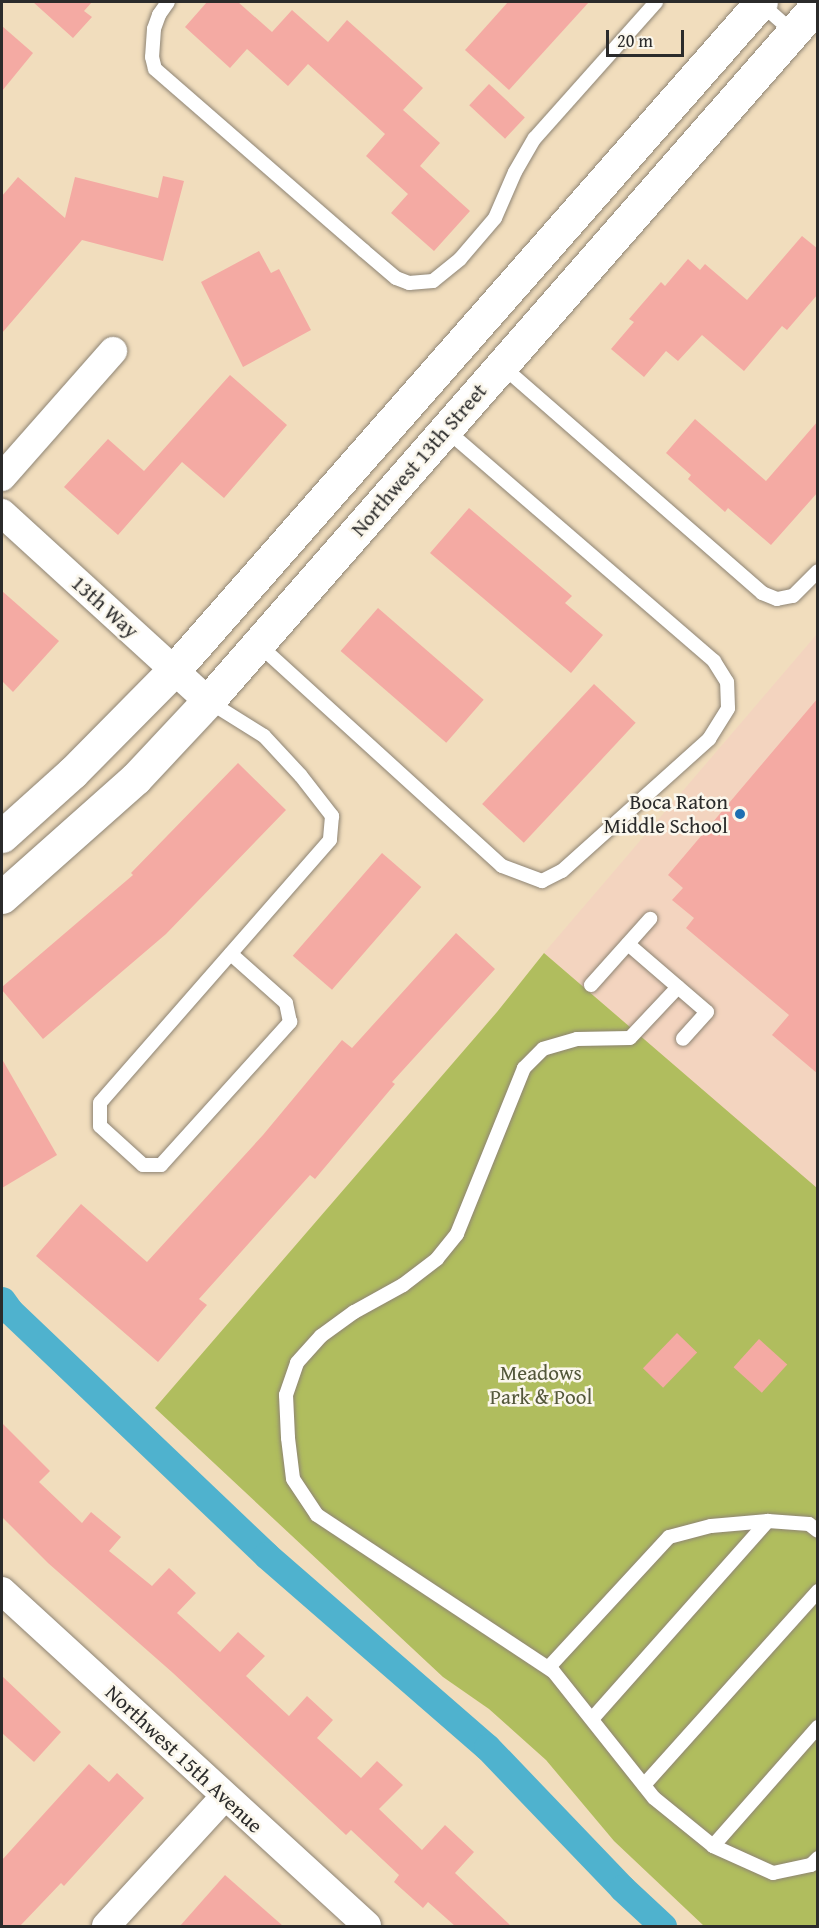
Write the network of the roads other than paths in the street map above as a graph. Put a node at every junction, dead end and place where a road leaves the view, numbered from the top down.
1 (168, 2) edge
2 (656, 2) edge
3 (760, 2) edge
4 (818, 4) edge
5 (793, 32) junction
6 (113, 351) dead end
7 (501, 365) junction
8 (446, 430) junction
9 (2, 477) edge
10 (2, 513) edge
11 (818, 571) edge
12 (258, 644) junction
13 (174, 670) junction
14 (208, 701) junction
15 (2, 836) edge
16 (2, 897) edge
17 (650, 919) dead end
18 (628, 945) junction
19 (231, 954) junction
20 (591, 985) dead end
21 (678, 987) junction
22 (683, 1039) dead end
23 (768, 1521) junction
24 (818, 1531) edge
25 (818, 1591) edge
26 (2, 1592) edge
27 (549, 1667) junction
28 (592, 1719) junction
29 (818, 1727) edge
30 (644, 1785) junction
31 (225, 1796) junction
32 (713, 1846) junction
33 (818, 1858) edge
34 (106, 1926) edge
35 (367, 1926) edge

1 - 2 lane
3 - 5 lane
3 - 13 street
4 - 5 street, Northwest 13th Street
5 - 7 street, Northwest 13th Street
6 - 9 street
7 - 8 street, Northwest 13th Street
7 - 11 lane
8 - 12 street, Northwest 13th Street
8 - 12 lane
10 - 13 street, 13th Way
12 - 14 street, Northwest 13th Street
13 - 14 street, 13th Way
13 - 15 street
14 - 16 street, Northwest 13th Street
14 - 19 lane
17 - 18 lane
18 - 20 lane
18 - 21 lane
19 - 19 lane
21 - 22 lane
21 - 27 lane
23 - 24 lane
23 - 27 lane
23 - 28 lane
25 - 30 lane
26 - 31 street, Northwest 15th Avenue
27 - 28 lane
28 - 30 lane
29 - 32 lane
30 - 32 lane
31 - 34 street
31 - 35 street, Northwest 15th Avenue
32 - 33 lane

